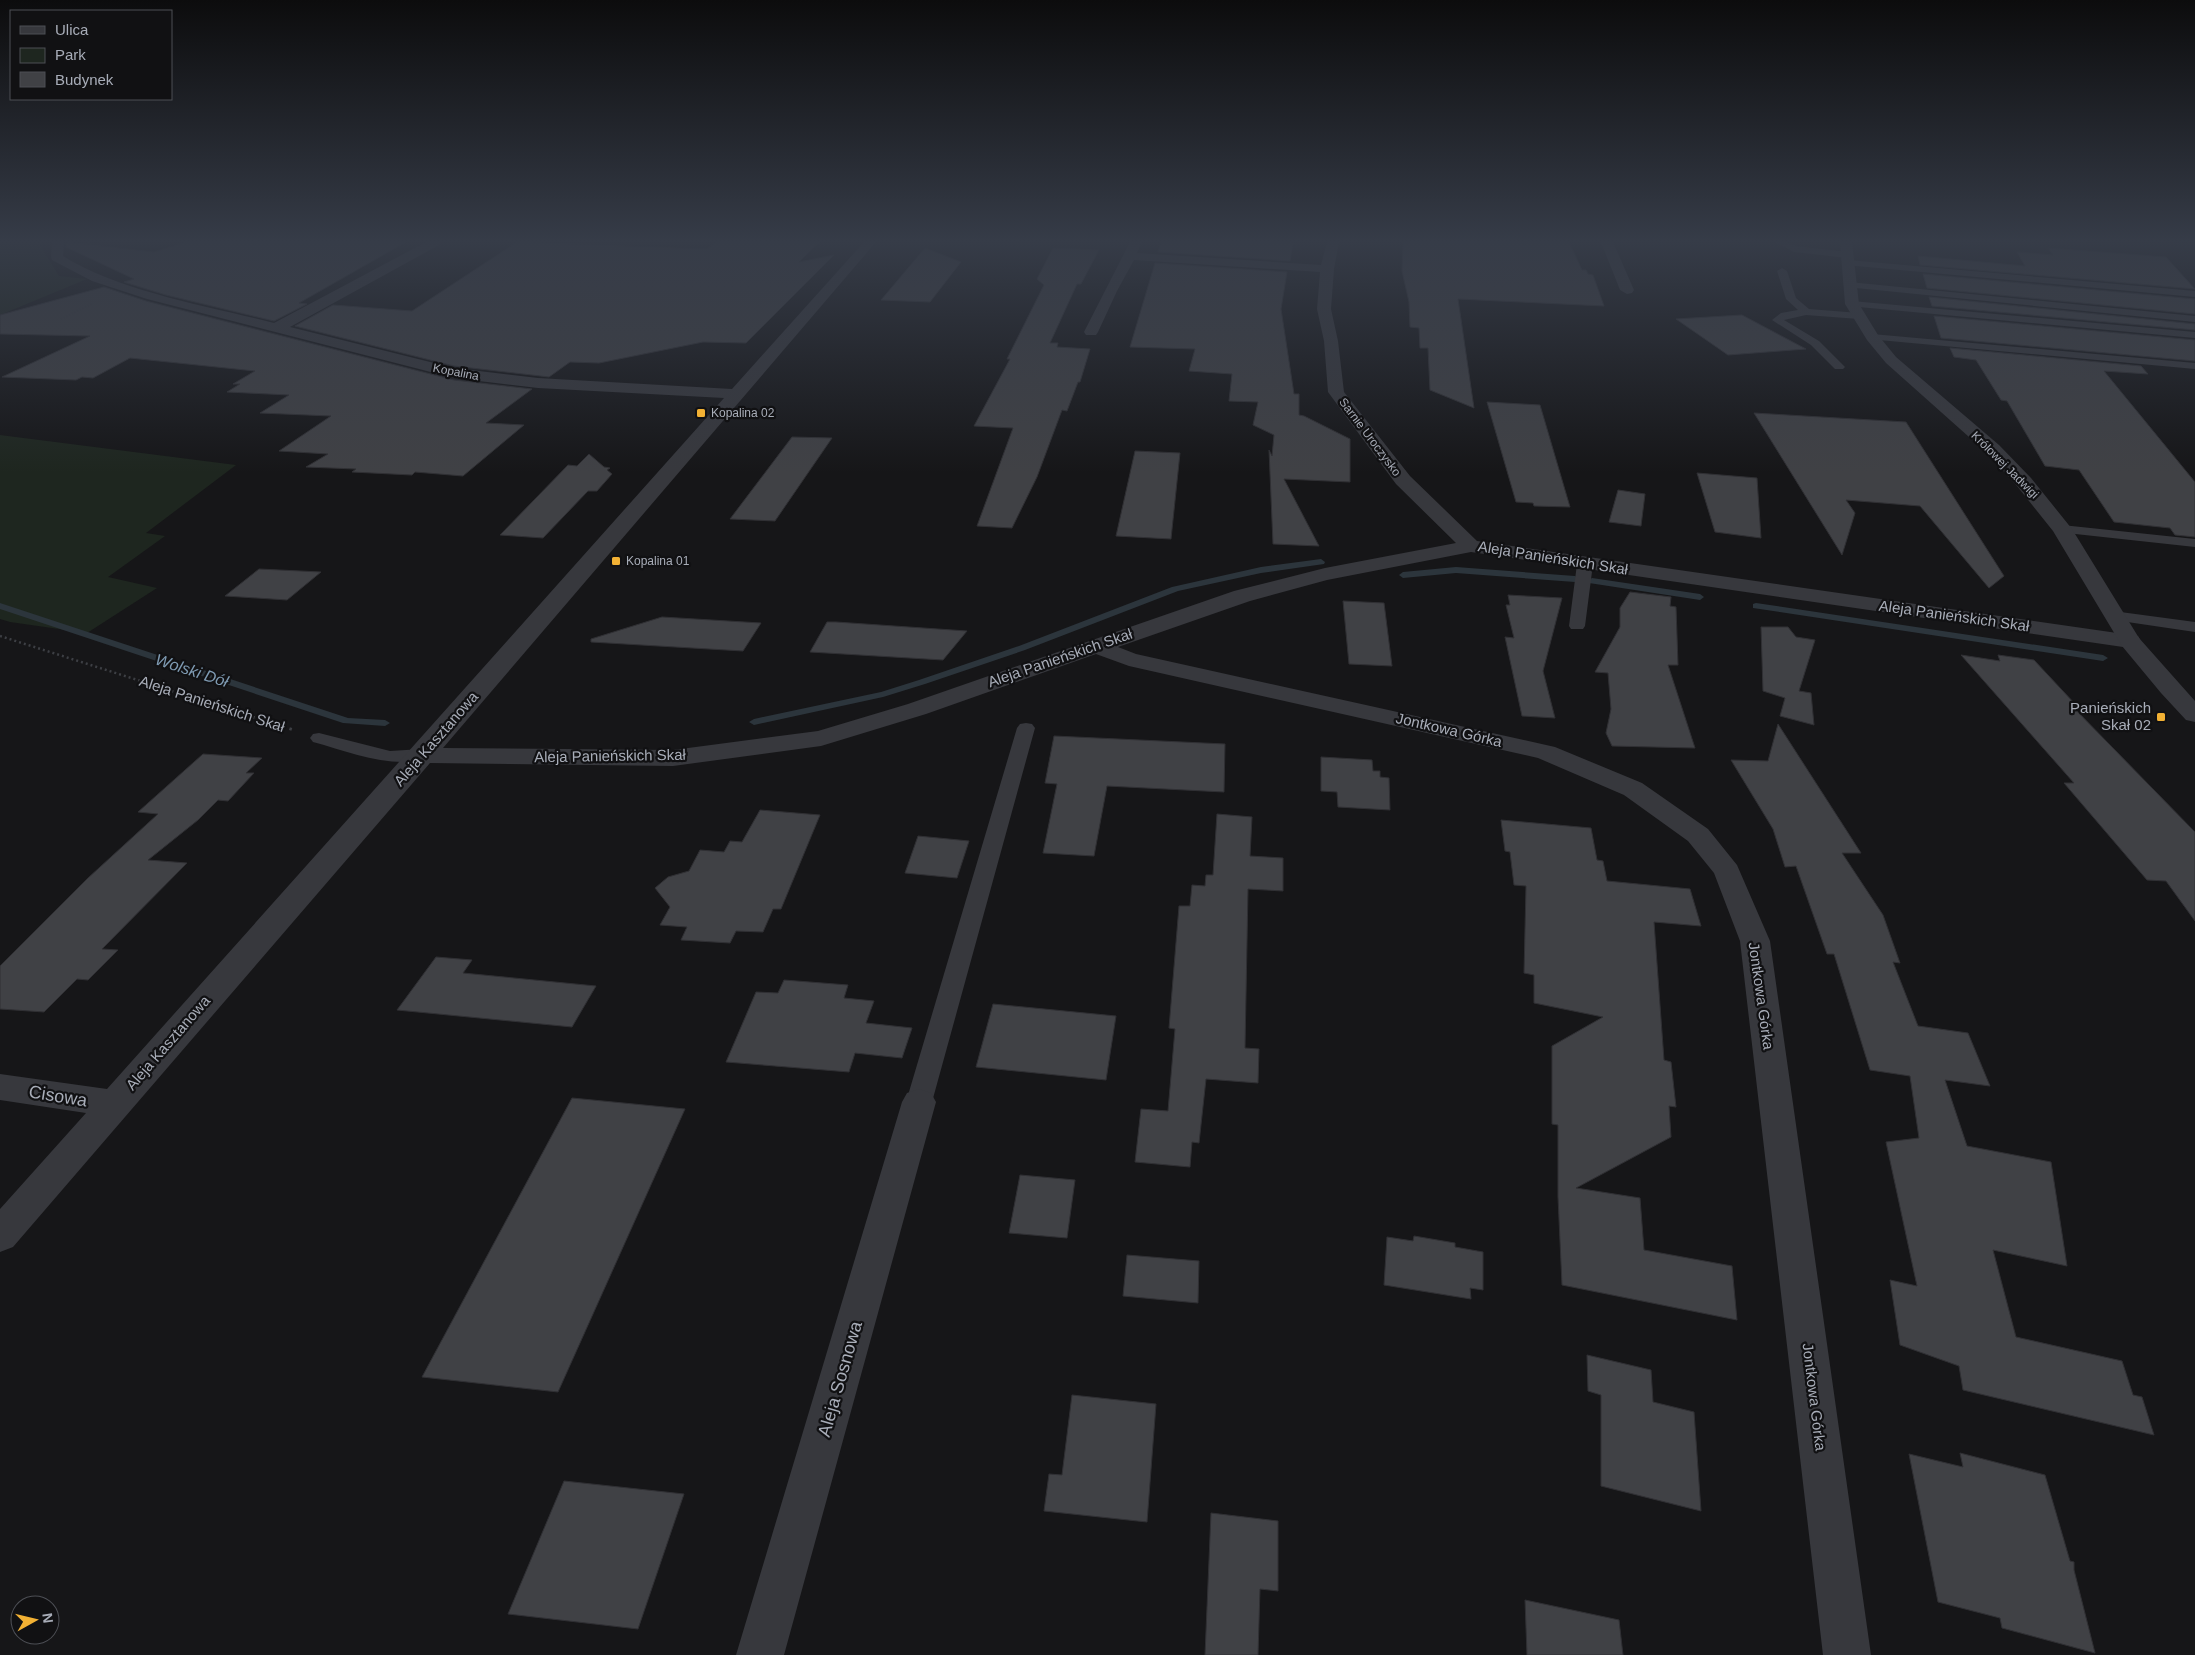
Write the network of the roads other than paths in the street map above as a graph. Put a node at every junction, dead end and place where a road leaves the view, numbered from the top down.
1 (248, 319) edge
2 (295, 319) edge
3 (802, 319) edge
4 (1097, 319) edge
5 (1326, 319) edge
6 (1778, 319) edge
7 (1861, 319) edge
8 (1981, 319) edge
9 (276, 326) junction
10 (1091, 332) dead end
11 (2195, 335) edge
12 (1872, 337) junction
13 (2195, 366) edge
14 (1839, 367) dead end
15 (736, 394) junction
16 (2062, 529) junction
17 (2195, 544) edge
18 (1471, 546) junction
19 (1585, 564) junction
20 (2113, 616) junction
21 (1577, 626) dead end
22 (2195, 627) edge
23 (2130, 641) junction
24 (1094, 646) junction
25 (2195, 715) edge
26 (1026, 728) dead end
27 (319, 738) road end
28 (422, 755) junction
29 (0, 1087) edge
30 (919, 1102) joint
31 (116, 1104) junction
32 (0, 1236) edge
33 (760, 1655) edge
34 (1847, 1655) edge

1 - 9 street, Kopalina
2 - 9 street
3 - 15 street, Aleja Kasztanowa
4 - 10 street
5 - 18 street, Sarnie Uroczysko
6 - 14 lane
7 - 12 street, Królowej Jadwigi
8 - 11 lane
9 - 15 street, Kopalina
12 - 13 lane
12 - 16 street, Królowej Jadwigi
15 - 28 street, Aleja Kasztanowa
16 - 17 lane
16 - 20 street, Królowej Jadwigi
18 - 19 street, Aleja Panieńskich Skał
18 - 24 street, Aleja Panieńskich Skał
19 - 21 lane
19 - 23 street, Aleja Panieńskich Skał
20 - 22 lane
20 - 23 street, Królowej Jadwigi
23 - 25 street, Królowej Jadwigi
24 - 28 street, Aleja Panieńskich Skał
24 - 34 street, Jontkowa Górka
26 - 30 lane
27 - 28 lane, Aleja Panieńskich Skał
28 - 31 street, Aleja Kasztanowa
29 - 31 street, Cisowa
30 - 33 street, Aleja Sosnowa
31 - 32 street, Aleja Kasztanowa

